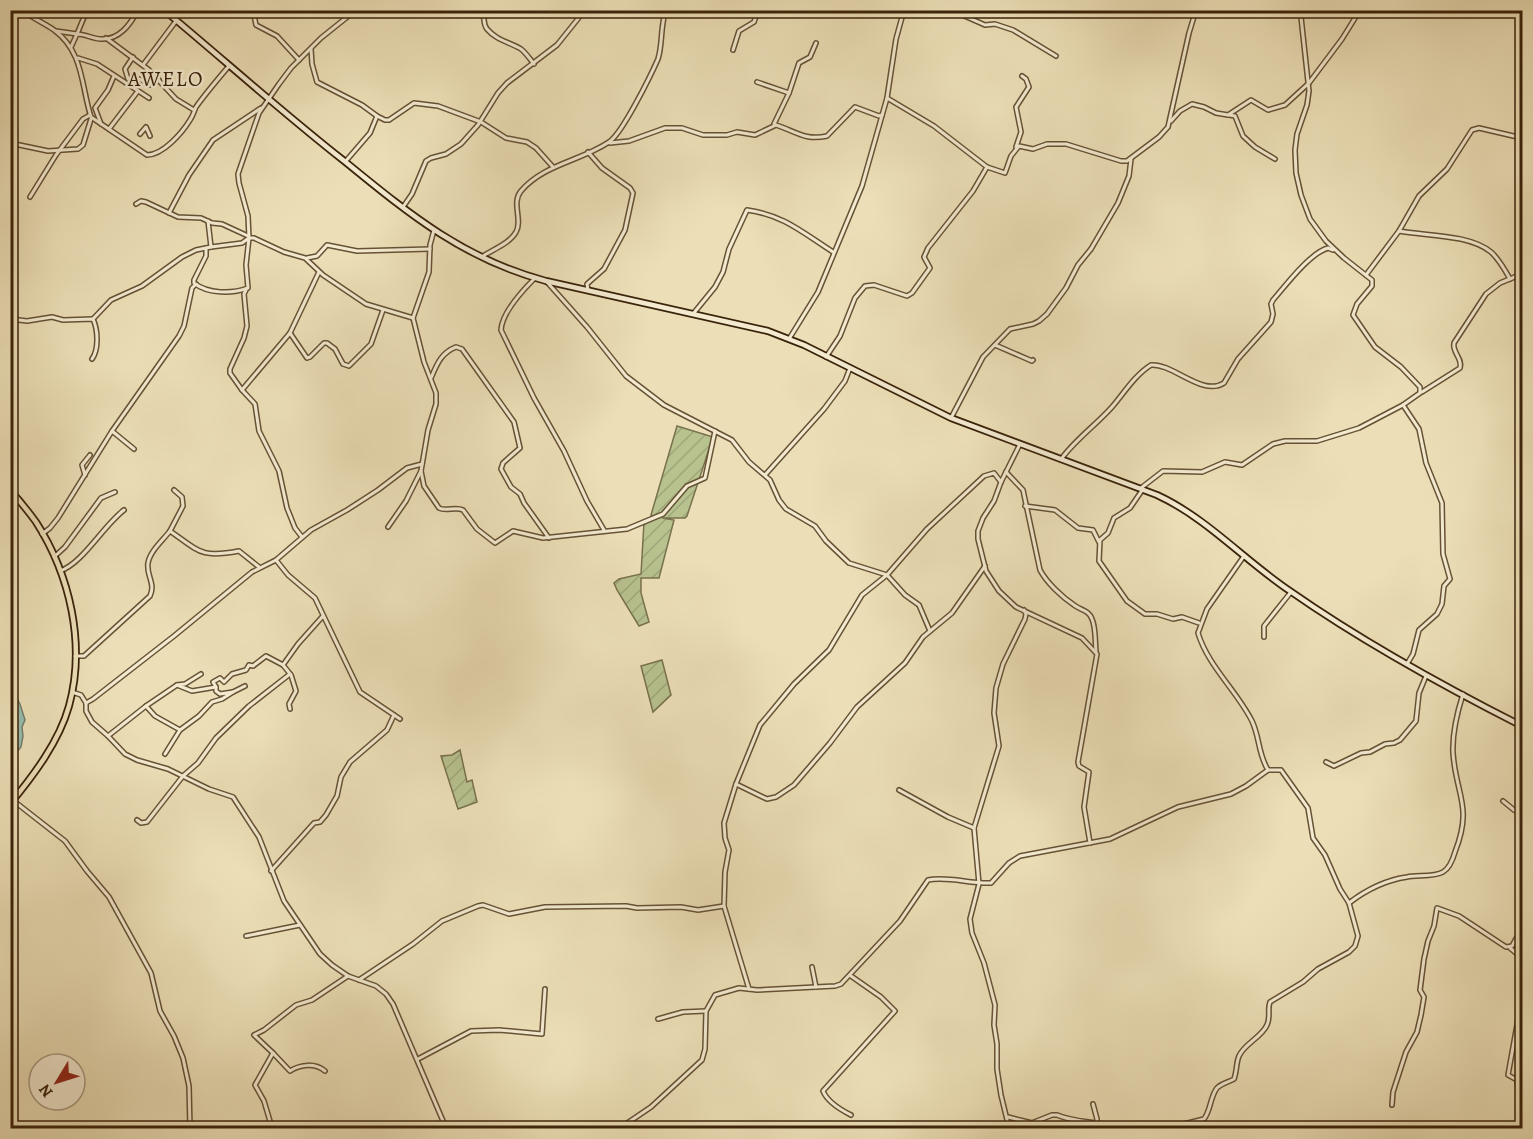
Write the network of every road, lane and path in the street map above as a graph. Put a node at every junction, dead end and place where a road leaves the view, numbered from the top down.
1 (22, 10) edge
2 (87, 10) edge
3 (138, 10) edge
4 (164, 10) edge
5 (253, 10) edge
6 (356, 10) edge
7 (481, 10) edge
8 (585, 10) edge
9 (666, 10) edge
10 (758, 10) edge
11 (904, 10) edge
12 (951, 10) edge
13 (1196, 10) edge
14 (1298, 10) edge
15 (1360, 10) edge
16 (176, 21) junction
17 (54, 30) junction
18 (121, 33) junction
19 (77, 34) junction
20 (106, 38) junction
21 (816, 43) dead end
22 (116, 45) junction
23 (71, 48) junction
24 (311, 48) junction
25 (733, 50) dead end
26 (1056, 56) dead end
27 (133, 57) junction
28 (78, 58) junction
29 (299, 60) junction
30 (534, 64) junction
31 (143, 65) junction
32 (229, 66) junction
33 (114, 76) junction
34 (1022, 76) dead end
35 (159, 80) junction
36 (128, 81) junction
37 (758, 82) dead end
38 (1309, 83) junction
39 (138, 91) junction
40 (789, 93) junction
41 (149, 98) dead end
42 (887, 98) junction
43 (268, 99) junction
44 (1174, 102) junction
45 (262, 108) junction
46 (194, 110) junction
47 (1180, 111) junction
48 (882, 114) junction
49 (1228, 115) junction
50 (90, 116) junction
51 (377, 116) junction
52 (481, 122) junction
53 (1169, 123) junction
54 (101, 125) junction
55 (772, 128) junction
56 (109, 129) junction
57 (140, 134) dead end
58 (150, 136) dead end
59 (1522, 138) edge
60 (10, 143) edge
61 (609, 143) junction
62 (1015, 148) junction
63 (60, 150) junction
64 (588, 152) junction
65 (1131, 158) junction
66 (1275, 159) dead end
67 (345, 162) junction
68 (554, 167) junction
69 (987, 168) junction
70 (30, 197) dead end
71 (136, 204) dead end
72 (403, 207) junction
73 (169, 213) junction
74 (208, 221) junction
75 (434, 230) junction
76 (1399, 231) junction
77 (249, 237) junction
78 (211, 247) junction
79 (206, 248) junction
80 (430, 249) junction
81 (833, 252) junction
82 (1337, 253) junction
83 (306, 258) junction
84 (482, 258) junction
85 (319, 272) junction
86 (1522, 274) edge
87 (1366, 275) junction
88 (535, 278) junction
89 (1510, 279) junction
90 (546, 281) junction
91 (196, 284) junction
92 (248, 288) junction
93 (588, 290) junction
94 (383, 310) junction
95 (693, 314) junction
96 (10, 315) edge
97 (413, 318) junction
98 (93, 319) junction
99 (290, 333) junction
100 (789, 339) junction
101 (995, 345) junction
102 (826, 357) junction
103 (92, 359) dead end
104 (1033, 360) dead end
105 (850, 368) junction
106 (431, 378) junction
107 (243, 390) junction
108 (1420, 393) junction
109 (1403, 405) junction
110 (951, 418) junction
111 (715, 430) junction
112 (112, 431) junction
113 (1020, 444) junction
114 (134, 448) dead end
115 (90, 455) dead end
116 (1062, 458) junction
117 (422, 464) junction
118 (421, 471) junction
119 (1006, 472) junction
120 (85, 475) junction
121 (765, 475) junction
122 (1001, 482) junction
123 (1142, 489) junction
124 (10, 490) edge
125 (174, 490) dead end
126 (115, 492) dead end
127 (1025, 506) junction
128 (124, 510) dead end
129 (388, 527) dead end
130 (604, 530) junction
131 (170, 531) junction
132 (42, 534) junction
133 (302, 537) junction
134 (549, 538) junction
135 (1100, 543) junction
136 (1244, 556) junction
137 (54, 557) junction
138 (276, 560) junction
139 (985, 566) junction
140 (259, 567) junction
141 (60, 571) junction
142 (888, 575) junction
143 (1291, 592) junction
144 (1024, 610) junction
145 (323, 616) junction
146 (1200, 624) junction
147 (930, 631) junction
148 (1264, 637) dead end
149 (1097, 654) junction
150 (75, 656) junction
151 (1407, 663) junction
152 (283, 665) junction
153 (201, 674) dead end
154 (290, 674) junction
155 (1427, 674) junction
156 (177, 684) junction
157 (246, 686) dead end
158 (216, 687) junction
159 (72, 692) junction
160 (232, 692) junction
161 (1463, 694) junction
162 (86, 703) junction
163 (146, 706) junction
164 (290, 709) dead end
165 (394, 716) junction
166 (1522, 716) edge
167 (400, 719) dead end
168 (1520, 725) edge
169 (180, 730) junction
170 (108, 736) junction
171 (165, 754) dead end
172 (1326, 762) dead end
173 (1268, 770) junction
174 (183, 776) junction
175 (735, 784) junction
176 (899, 790) dead end
177 (12, 801) edge
178 (1503, 801) dead end
179 (1522, 813) edge
180 (137, 820) dead end
181 (974, 828) junction
182 (1090, 843) junction
183 (271, 871) junction
184 (979, 884) junction
185 (1349, 903) junction
186 (724, 906) junction
187 (300, 925) junction
188 (1522, 928) edge
189 (246, 936) dead end
190 (1510, 948) junction
191 (1522, 958) edge
192 (812, 967) dead end
193 (850, 975) junction
194 (348, 976) junction
195 (359, 980) junction
196 (816, 987) junction
197 (545, 989) dead end
198 (749, 989) junction
199 (706, 1011) junction
200 (1522, 1013) edge
201 (658, 1019) dead end
202 (273, 1053) junction
203 (418, 1059) junction
204 (325, 1071) dead end
205 (1522, 1093) edge
206 (1093, 1104) dead end
207 (1392, 1105) dead end
208 (851, 1115) dead end
209 (1006, 1116) junction
210 (1096, 1126) edge
211 (1181, 1127) edge
212 (190, 1128) edge
213 (272, 1128) edge
214 (446, 1128) edge
215 (620, 1128) edge
216 (1009, 1128) edge
217 (1117, 1128) edge
218 (1174, 1128) edge

1 - 17 street
2 - 19 street
3 - 18 street
4 - 16 street
5 - 29 street
6 - 24 street
7 - 30 street
8 - 30 street
9 - 61 street
10 - 25 street
11 - 42 street
12 - 26 street
13 - 44 street
14 - 38 street
15 - 38 street
16 - 31 street
16 - 32 street
17 - 19 street
17 - 23 street
18 - 20 street
18 - 22 street
19 - 20 street
19 - 23 street
20 - 22 street
21 - 40 street
22 - 27 street
23 - 28 street
24 - 29 street
24 - 51 street
27 - 31 street
27 - 36 street
28 - 33 street
28 - 50 street
29 - 43 street
30 - 52 street
31 - 35 street
32 - 43 street
32 - 46 street
33 - 36 street
33 - 54 street
34 - 62 street
35 - 36 street
35 - 46 street
36 - 39 street
37 - 40 street
38 - 49 street
38 - 82 street
39 - 41 street
39 - 56 street
40 - 55 street
42 - 48 street
42 - 69 street
43 - 45 street
43 - 67 street
44 - 47 street
44 - 53 street
45 - 73 street
45 - 77 street
46 - 56 street
47 - 49 street
47 - 53 street
48 - 55 street
48 - 81 street
49 - 66 street
50 - 54 street
50 - 63 street
50 - 63 street
51 - 52 street
51 - 67 street
52 - 68 street
52 - 72 street
53 - 65 street
54 - 56 street
55 - 61 street
57 - 58 street
59 - 76 street
60 - 63 street
61 - 64 street
62 - 65 street
62 - 69 street
63 - 70 street
64 - 68 street
64 - 93 street
65 - 101 street
67 - 72 street
68 - 84 street
69 - 102 street
71 - 73 street
72 - 75 street
73 - 74 street
74 - 77 street
74 - 78 street
75 - 80 street
75 - 84 street
76 - 87 street
76 - 89 street
77 - 78 street
77 - 83 street
77 - 92 street
78 - 79 street
79 - 91 street
79 - 98 street
80 - 83 street
80 - 97 street
81 - 95 street
81 - 100 street
82 - 87 street
82 - 116 street
83 - 85 street
84 - 88 street
85 - 94 street
85 - 99 street
86 - 89 street
87 - 108 street
88 - 90 street
88 - 130 street
89 - 108 street
90 - 93 street
90 - 111 street
91 - 92 street
91 - 112 street
92 - 107 street
93 - 95 street
94 - 97 street
94 - 99 street
95 - 100 street
96 - 98 street
97 - 106 street
98 - 103 street
99 - 107 street
100 - 102 street
101 - 104 street
101 - 110 street
102 - 105 street
105 - 110 street
105 - 121 street
106 - 117 street
106 - 134 street
107 - 133 street
108 - 109 street
109 - 123 street
109 - 151 street
110 - 113 street
111 - 121 street
111 - 130 street
112 - 114 street
112 - 120 street
113 - 116 street
113 - 119 street
115 - 120 street
116 - 123 street
117 - 118 street
117 - 133 street
118 - 129 street
118 - 134 street
119 - 122 street
119 - 127 street
120 - 132 street
121 - 142 street
122 - 139 street
122 - 142 street
123 - 135 street
123 - 136 street
124 - 132 main road
125 - 131 street
126 - 137 street
127 - 135 street
127 - 149 street
128 - 141 street
130 - 134 street
131 - 140 street
131 - 150 street
132 - 137 main road
133 - 138 street
135 - 146 street
136 - 143 street
136 - 146 street
137 - 141 main road
138 - 140 street
138 - 145 street
139 - 144 street
139 - 147 street
140 - 162 street
141 - 150 main road
142 - 147 street
142 - 175 street
143 - 148 street
143 - 151 street
144 - 149 street
144 - 181 street
145 - 152 street
145 - 165 street
146 - 173 street
147 - 175 street
149 - 182 street
150 - 159 main road
151 - 155 street
152 - 154 street
152 - 158 street
153 - 156 street
154 - 164 street
154 - 174 street
155 - 161 street
155 - 172 street
156 - 158 street
156 - 163 street
157 - 160 street
158 - 160 street
159 - 162 street
159 - 177 main road
160 - 169 street
161 - 168 street
161 - 185 street
162 - 170 street
163 - 169 street
163 - 170 street
165 - 167 street
165 - 183 street
166 - 168 street
169 - 171 street
170 - 174 street
173 - 182 street
173 - 185 street
174 - 180 street
174 - 183 street
175 - 186 street
176 - 181 street
177 - 212 street
178 - 179 street
181 - 184 street
182 - 184 street
183 - 187 street
184 - 193 street
184 - 209 street
185 - 211 street
186 - 195 street
186 - 198 street
187 - 189 street
187 - 194 street
188 - 190 street
190 - 191 street
190 - 207 street
192 - 196 street
193 - 196 street
193 - 208 street
194 - 195 street
194 - 202 street
195 - 203 street
196 - 198 street
197 - 203 street
198 - 199 street
199 - 201 street
199 - 215 street
200 - 205 street
202 - 204 street
202 - 213 street
203 - 214 street
206 - 210 street
209 - 210 street
209 - 216 street
210 - 217 street
211 - 218 street

